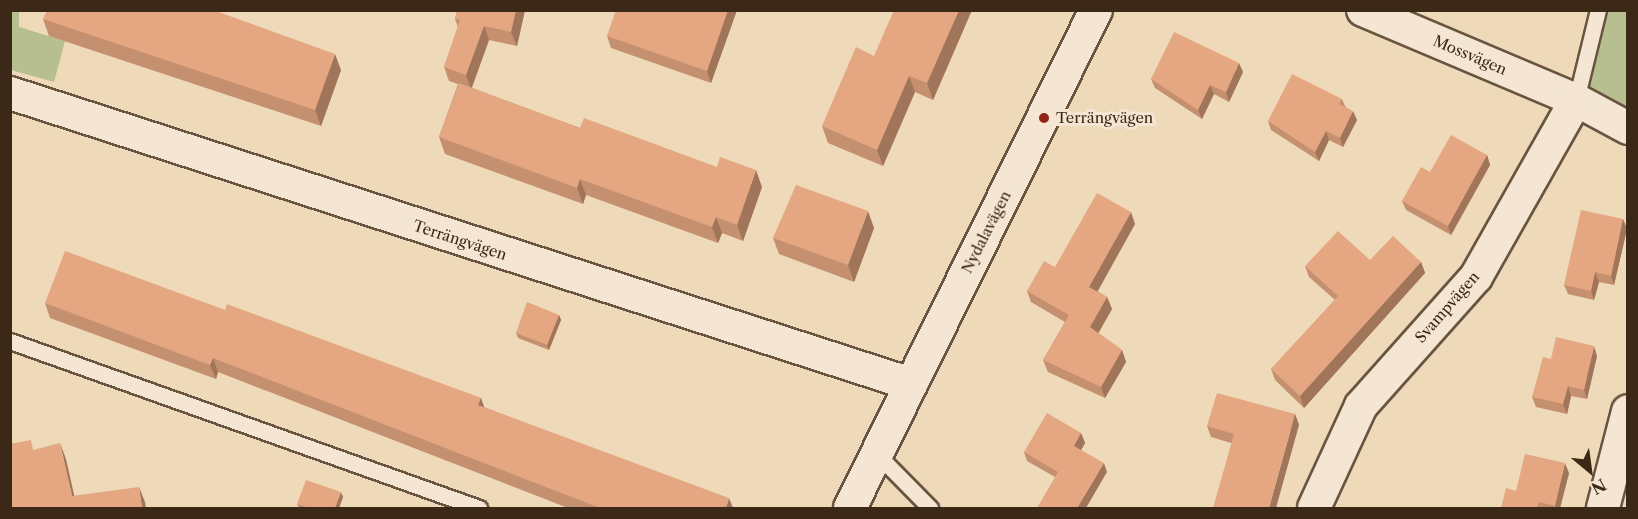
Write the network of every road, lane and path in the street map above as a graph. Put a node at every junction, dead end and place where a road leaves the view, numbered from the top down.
1 (1096, 10) edge
2 (1363, 10) edge
3 (1598, 10) edge
4 (10, 93) edge
5 (1576, 100) junction
6 (1628, 128) edge
7 (10, 341) edge
8 (911, 384) junction
9 (1628, 411) edge
10 (878, 454) junction
11 (479, 508) edge
12 (850, 508) edge
13 (930, 508) edge
14 (1314, 508) edge
15 (1603, 508) edge

1 - 8 street, Nydalavägen
2 - 5 street, Mossvägen
3 - 5 lane
4 - 8 street, Terrängvägen
5 - 6 street, Mossvägen
5 - 14 street, Svampvägen
7 - 11 lane
8 - 10 street, Nydalavägen
9 - 15 street
10 - 12 street, Nydalavägen
10 - 13 lane

